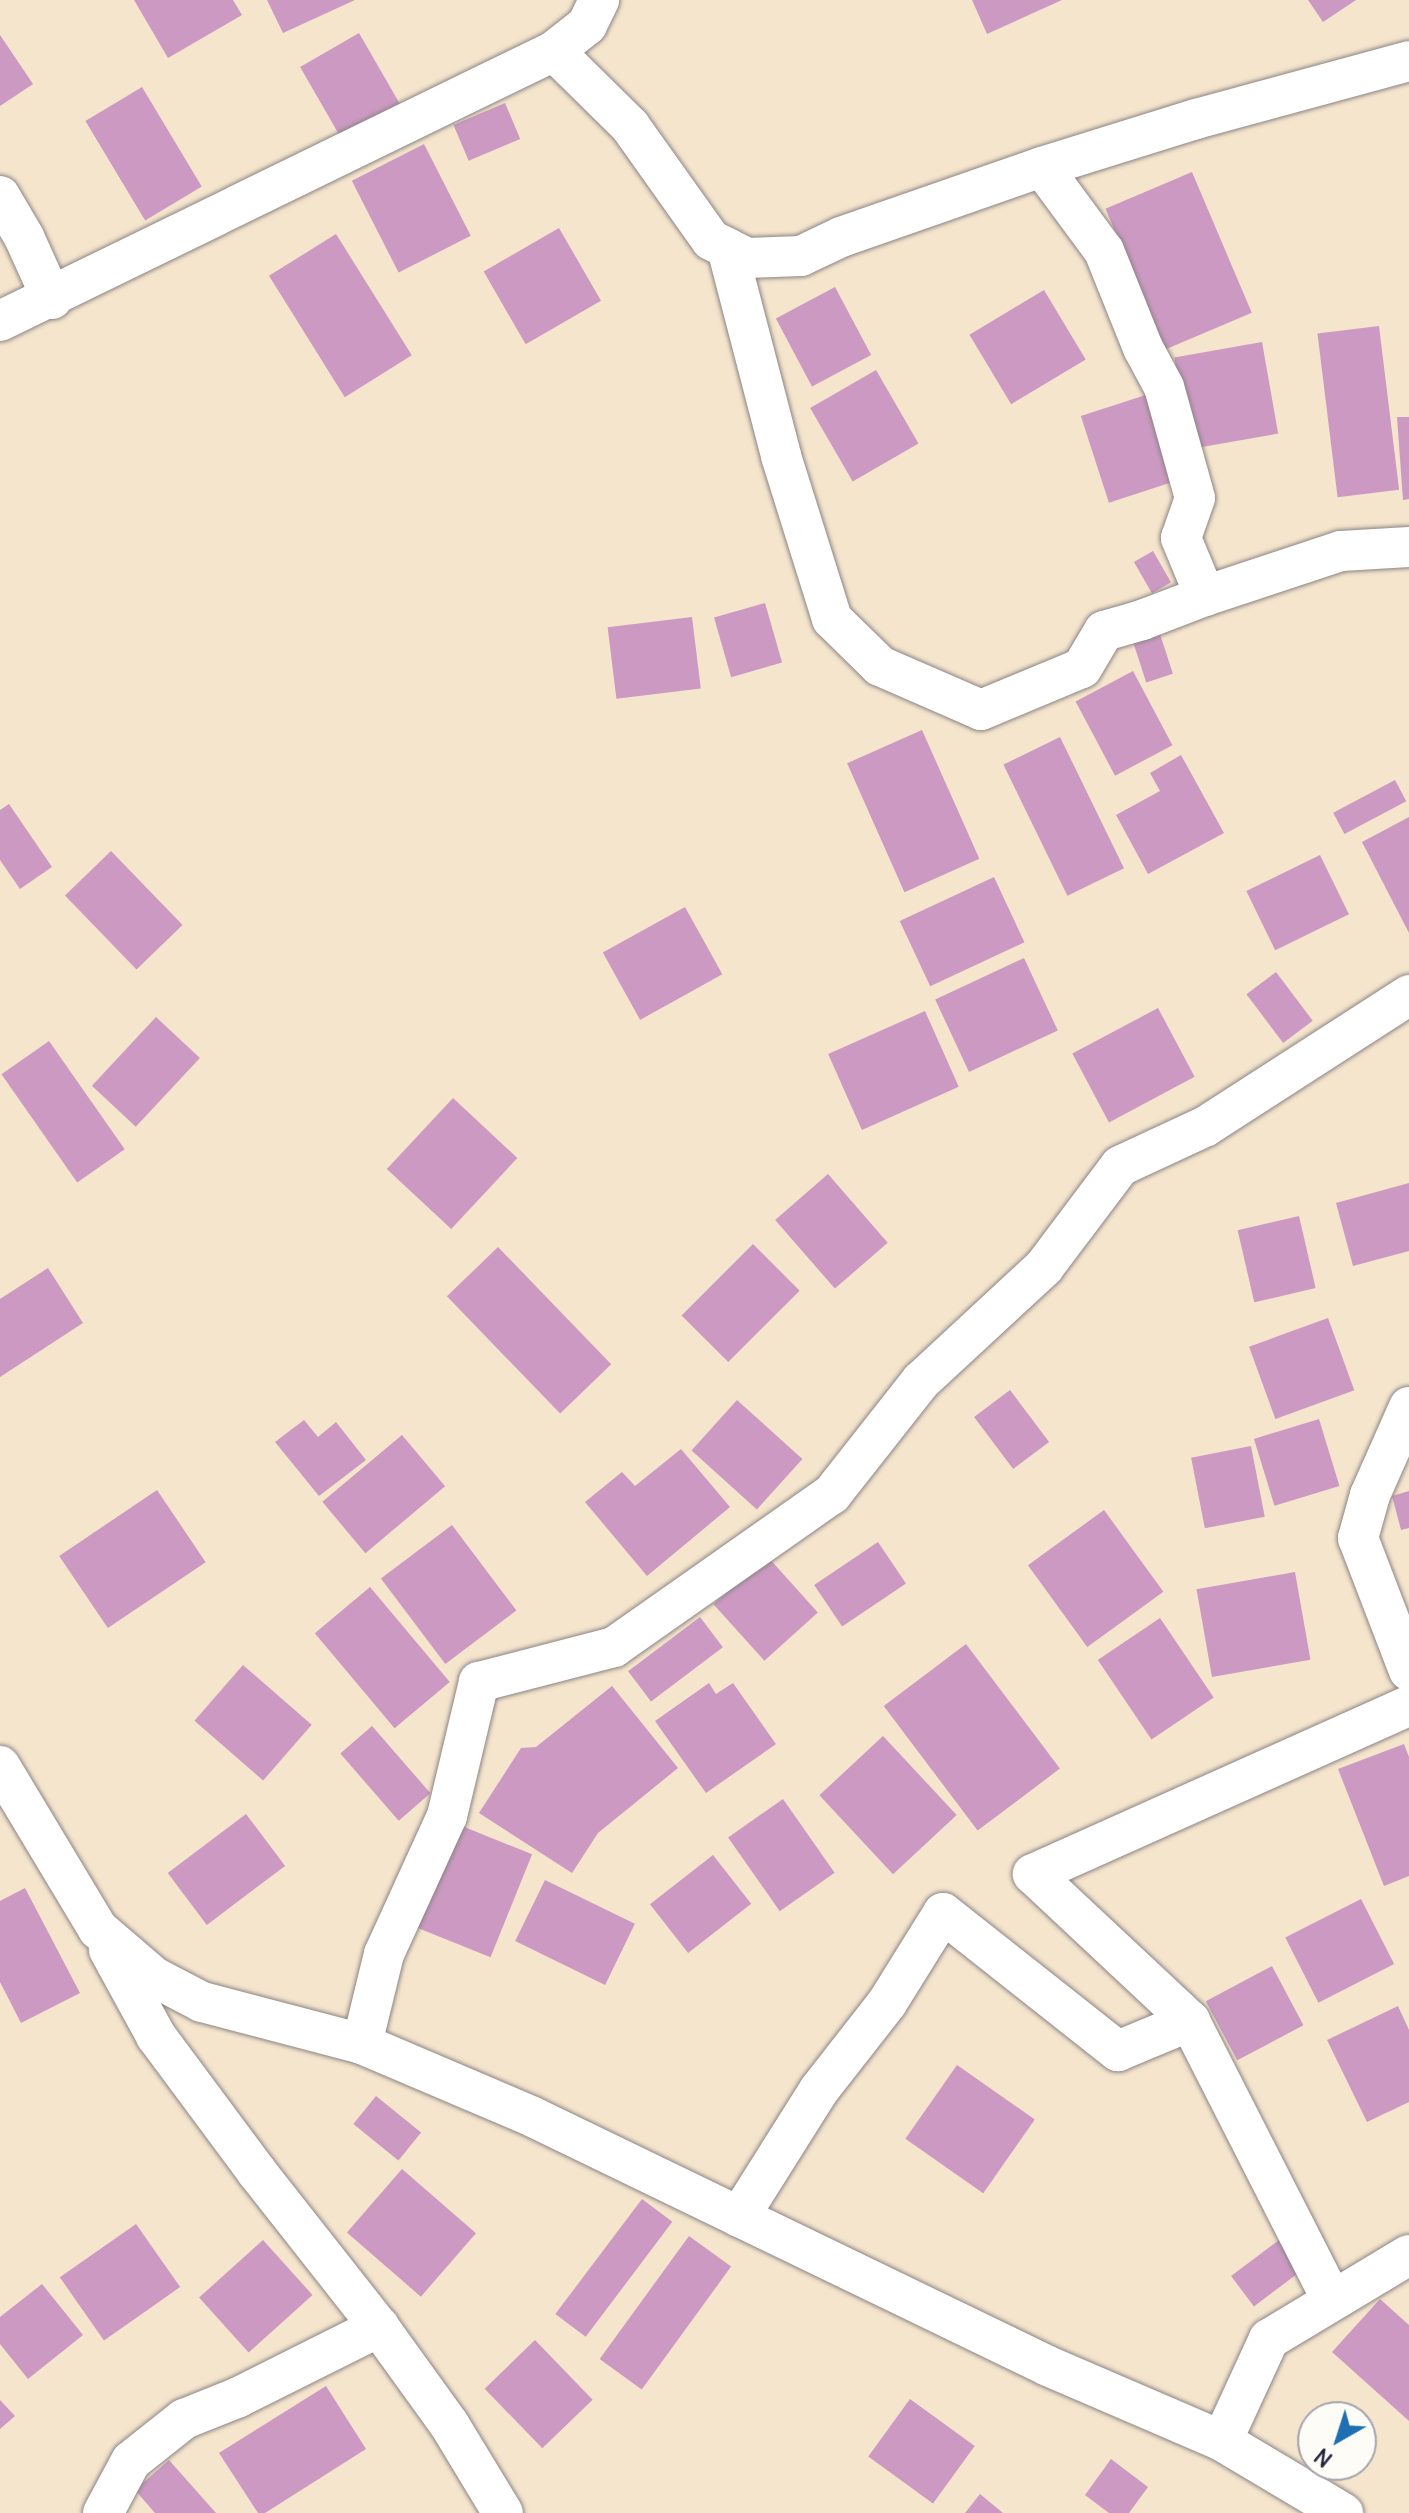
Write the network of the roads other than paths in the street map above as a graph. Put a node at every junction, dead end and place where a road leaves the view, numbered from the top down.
1 (589, 8) edge
2 (554, 51) junction
3 (1409, 61) edge
4 (1042, 167) junction
5 (0, 196) edge
6 (727, 248) junction
7 (52, 299) junction
8 (0, 321) edge
9 (1409, 547) edge
10 (1205, 596) junction
11 (1409, 995) edge
12 (1409, 1407) edge
13 (1409, 1671) edge
14 (1409, 1706) edge
15 (0, 1766) edge
16 (98, 1929) junction
17 (1190, 2021) junction
18 (362, 2044) junction
19 (739, 2217) junction
20 (1409, 2255) edge
21 (1332, 2300) junction
22 (379, 2327) junction
23 (1222, 2441) junction
24 (1289, 2497) edge
25 (103, 2513) edge
26 (503, 2513) edge
27 (1343, 2513) edge

1 - 2 street
2 - 6 street
2 - 7 street
3 - 4 street
4 - 6 street
4 - 10 street
5 - 7 street
6 - 10 street
7 - 8 street
9 - 10 street
11 - 18 street
12 - 13 street
14 - 17 street
15 - 16 street
16 - 18 street
16 - 22 street
17 - 19 street
17 - 21 street
18 - 19 street
19 - 23 street
20 - 21 street
21 - 23 street
22 - 25 street
22 - 26 street
23 - 24 street
24 - 27 street

